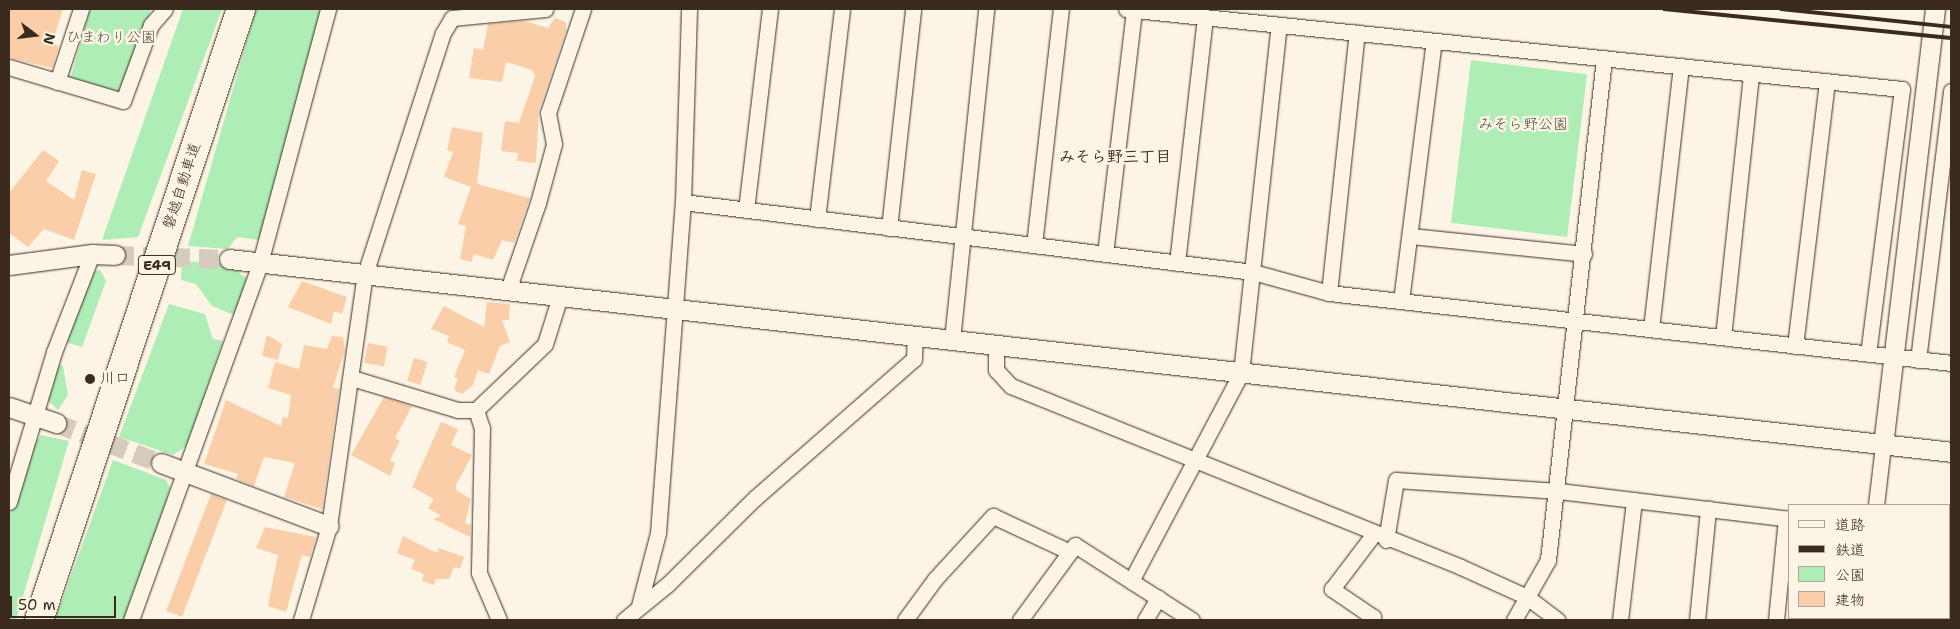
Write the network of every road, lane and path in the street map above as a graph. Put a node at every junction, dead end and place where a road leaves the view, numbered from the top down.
1 (81, 9) edge
2 (165, 9) edge
3 (241, 9) edge
4 (328, 9) edge
5 (546, 9) edge
6 (583, 9) edge
7 (689, 9) edge
8 (770, 9) edge
9 (842, 9) edge
10 (912, 9) edge
11 (986, 9) edge
12 (1061, 9) edge
13 (1130, 9) edge
14 (1935, 9) edge
15 (448, 13) edge
16 (1205, 17) junction
17 (1279, 25) junction
18 (1357, 33) junction
19 (1434, 41) junction
20 (1604, 58) junction
21 (1681, 66) junction
22 (9, 67) edge
23 (1751, 73) junction
24 (1828, 81) junction
25 (57, 82) junction
26 (1951, 91) edge
27 (683, 202) junction
28 (746, 210) junction
29 (817, 219) junction
30 (889, 228) junction
31 (961, 236) junction
32 (1411, 236) junction
33 (1034, 245) junction
34 (92, 254) junction
35 (1105, 254) junction
36 (1584, 254) junction
37 (115, 255) tunnel mouth
38 (229, 259) tunnel mouth
39 (260, 263) junction
40 (1177, 263) junction
41 (9, 265) edge
42 (1253, 272) junction
43 (365, 274) junction
44 (508, 290) junction
45 (1329, 292) junction
46 (560, 296) junction
47 (1401, 301) junction
48 (676, 309) junction
49 (1576, 321) junction
50 (1651, 329) junction
51 (915, 336) junction
52 (1723, 337) junction
53 (952, 340) junction
54 (996, 346) junction
55 (1795, 346) junction
56 (1868, 354) junction
57 (1895, 357) junction
58 (1918, 360) junction
59 (1951, 363) edge
60 (1241, 373) junction
61 (352, 378) junction
62 (9, 407) edge
63 (1567, 409) junction
64 (476, 410) junction
65 (34, 415) junction
66 (56, 422) tunnel mouth
67 (1883, 445) junction
68 (1951, 452) edge
69 (162, 463) tunnel mouth
70 (1194, 463) junction
71 (188, 471) junction
72 (1559, 491) junction
73 (1634, 500) junction
74 (9, 502) edge
75 (1876, 504) edge
76 (1708, 509) junction
77 (1788, 518) edge
78 (329, 526) junction
79 (1379, 537) junction
80 (1070, 552) junction
81 (1132, 581) junction
82 (1527, 597) junction
83 (1158, 598) junction
84 (639, 606) junction
85 (39, 620) edge
86 (131, 620) edge
87 (301, 620) edge
88 (499, 620) edge
89 (624, 620) edge
90 (905, 620) edge
91 (1020, 620) edge
92 (1145, 620) edge
93 (1192, 620) edge
94 (1371, 620) edge
95 (1514, 620) edge
96 (1557, 620) edge
97 (1620, 620) edge
98 (1697, 620) edge
99 (1776, 620) edge

1 - 25 street
2 - 25 street
3 - 85 highway, 磐越自動車道 / E49
4 - 39 street
5 - 15 street
6 - 44 street
7 - 27 street
8 - 28 street
9 - 29 street
10 - 30 street
11 - 31 street
12 - 33 street
13 - 16 street
13 - 35 street
14 - 57 street
15 - 43 street
16 - 17 street
16 - 40 street
17 - 18 street
17 - 42 street
18 - 19 street
18 - 45 street
19 - 20 street
19 - 32 street
20 - 21 street
20 - 36 street
21 - 23 street
21 - 50 street
22 - 25 street
23 - 24 street
23 - 52 street
24 - 55 street
24 - 56 street
26 - 58 street
27 - 28 street
27 - 48 street
28 - 29 street
29 - 30 street
30 - 31 street
31 - 33 street
31 - 53 street
32 - 36 street
32 - 47 street
33 - 35 street
34 - 37 street
34 - 41 street
34 - 65 street
35 - 40 street
36 - 49 street
38 - 39 street
39 - 43 street
39 - 71 street
40 - 42 street
42 - 45 street
42 - 60 street
43 - 44 street
43 - 61 street
44 - 46 street
45 - 47 street
46 - 48 street
46 - 64 street
47 - 49 street
48 - 51 street
48 - 84 street
49 - 50 street
49 - 63 street
50 - 52 street
51 - 53 street
51 - 84 street
52 - 55 street
53 - 54 street
54 - 60 street
54 - 70 street
55 - 56 street
56 - 57 street
57 - 58 street
57 - 67 street
58 - 59 street
60 - 63 street
60 - 70 street
61 - 64 street
61 - 78 street
62 - 65 street
63 - 67 street
63 - 72 street
64 - 88 street
65 - 66 street
65 - 74 street
67 - 68 street
67 - 75 street
69 - 71 street
70 - 79 street
70 - 81 street
71 - 78 street
71 - 86 street
72 - 73 street
72 - 79 street
72 - 82 street
73 - 76 street
73 - 97 street
76 - 77 street
76 - 98 street
77 - 99 street
78 - 87 street
79 - 82 street
79 - 94 street
80 - 81 street
80 - 90 street
80 - 91 street
81 - 83 street
82 - 95 street
82 - 96 street
83 - 92 street
83 - 93 street
84 - 89 street

